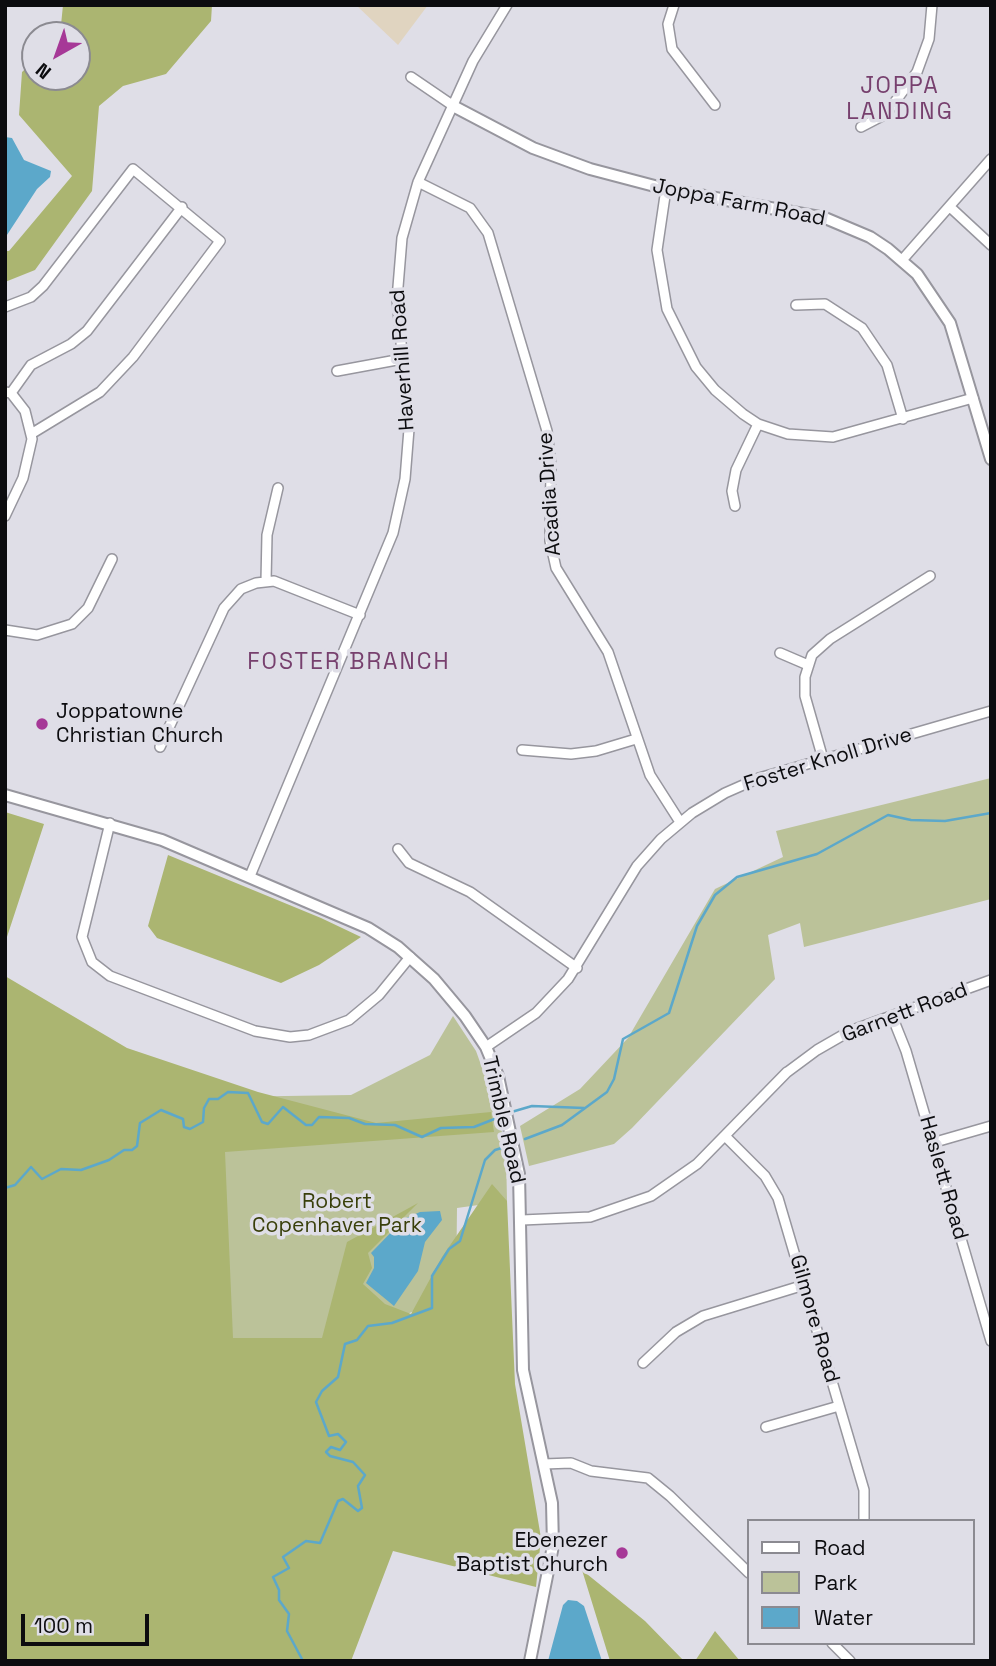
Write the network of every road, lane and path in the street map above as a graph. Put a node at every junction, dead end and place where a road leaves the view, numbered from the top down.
1 (507, 5) edge
2 (674, 5) edge
3 (932, 5) edge
4 (411, 77) dead end
5 (715, 105) dead end
6 (454, 107) junction
7 (861, 127) dead end
8 (991, 159) edge
9 (418, 182) junction
10 (666, 188) junction
11 (182, 207) junction
12 (950, 207) junction
13 (991, 245) edge
14 (903, 260) junction
15 (796, 304) dead end
16 (5, 307) edge
17 (402, 359) junction
18 (337, 371) dead end
19 (8, 392) edge
20 (973, 398) junction
21 (903, 419) junction
22 (758, 424) junction
23 (31, 434) junction
24 (991, 460) edge
25 (278, 488) dead end
26 (735, 506) dead end
27 (5, 516) edge
28 (112, 559) dead end
29 (930, 576) dead end
30 (266, 580) junction
31 (360, 615) junction
32 (5, 630) edge
33 (780, 653) dead end
34 (808, 665) junction
35 (991, 711) edge
36 (636, 739) junction
37 (160, 747) dead end
38 (522, 750) dead end
39 (823, 759) junction
40 (5, 795) edge
41 (680, 822) junction
42 (110, 823) junction
43 (398, 849) dead end
44 (250, 876) junction
45 (410, 957) junction
46 (577, 968) junction
47 (991, 980) edge
48 (892, 1016) junction
49 (486, 1047) junction
50 (991, 1126) edge
51 (725, 1136) junction
52 (932, 1143) junction
53 (522, 1220) junction
54 (804, 1285) junction
55 (991, 1340) edge
56 (643, 1363) dead end
57 (839, 1406) junction
58 (766, 1427) dead end
59 (544, 1464) junction
60 (864, 1519) edge
61 (748, 1572) edge
62 (834, 1645) edge
63 (530, 1661) edge
64 (850, 1661) edge

1 - 6 street, Haverhill Road
2 - 5 street
3 - 7 street
4 - 6 street, Joppa Farm Road
6 - 9 street, Haverhill Road
6 - 10 street, Joppa Farm Road
8 - 12 street
9 - 17 street, Haverhill Road
9 - 36 street, Acadia Drive
10 - 14 street, Joppa Farm Road
10 - 22 street
11 - 16 street
11 - 19 street
11 - 23 street
12 - 13 street
12 - 14 street
14 - 20 street, Joppa Farm Road
15 - 21 street
17 - 18 street
17 - 31 street, Haverhill Road
19 - 23 street
20 - 21 street
20 - 24 street, Joppa Farm Road
21 - 22 street
22 - 26 street
23 - 27 street
25 - 30 street
28 - 32 street
29 - 34 street
30 - 31 street
30 - 37 street
31 - 44 street, Haverhill Road
33 - 34 street
34 - 39 street
35 - 39 street, Foster Knoll Drive
36 - 38 street
36 - 41 street, Acadia Drive
39 - 41 street, Foster Knoll Drive
40 - 42 street, Trimble Road
41 - 46 street, Foster Knoll Drive
42 - 44 street, Trimble Road
42 - 45 street
43 - 46 street
44 - 45 street, Trimble Road
45 - 49 street, Trimble Road
46 - 49 street, Foster Knoll Drive
47 - 48 street, Garnett Road
48 - 51 street, Garnett Road
48 - 52 street, Haslett Road
49 - 53 street, Trimble Road
50 - 52 street
51 - 53 street, Garnett Road
51 - 54 street, Gilmore Road
52 - 55 street, Haslett Road
53 - 59 street, Trimble Road
54 - 56 street
54 - 57 street, Gilmore Road
57 - 58 street
57 - 60 street, Gilmore Road
59 - 61 street
59 - 63 street, Trimble Road
62 - 64 street

